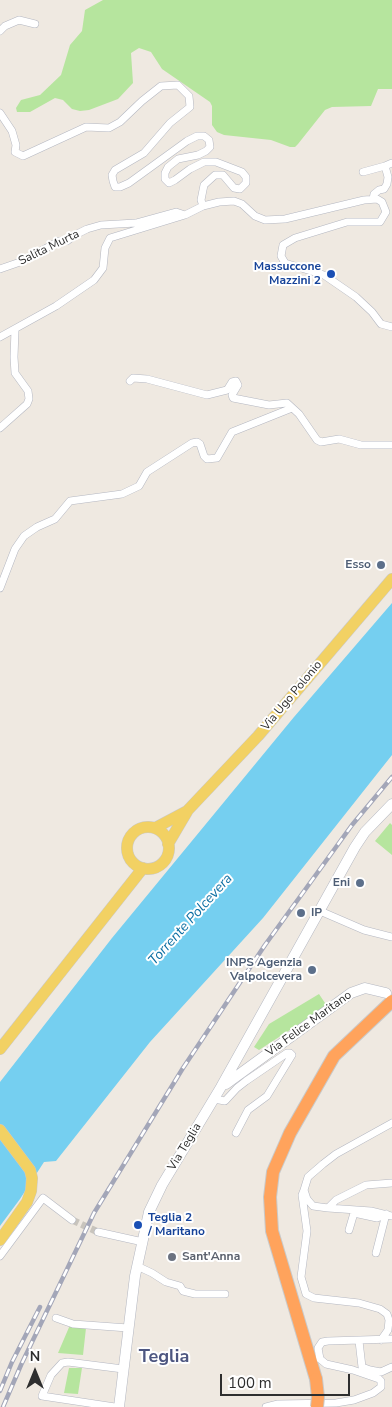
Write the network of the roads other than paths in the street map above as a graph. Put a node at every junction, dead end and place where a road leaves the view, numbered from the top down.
1 (35, 24) dead end
2 (0, 31) edge
3 (0, 112) edge
4 (389, 165) edge
5 (363, 172) dead end
6 (373, 199) junction
7 (203, 206) junction
8 (185, 215) junction
9 (0, 269) edge
10 (392, 327) edge
11 (15, 330) junction
12 (0, 337) edge
13 (130, 381) dead end
14 (292, 408) junction
15 (0, 428) edge
16 (392, 445) edge
17 (392, 579) edge
18 (0, 588) edge
19 (392, 804) edge
20 (188, 810) junction
21 (155, 828) junction
22 (168, 844) junction
23 (131, 861) junction
24 (143, 868) junction
25 (127, 889) junction
26 (320, 911) junction
27 (392, 937) edge
28 (389, 997) edge
29 (0, 1049) edge
30 (240, 1054) junction
31 (261, 1059) junction
32 (221, 1087) junction
33 (214, 1099) junction
34 (392, 1124) edge
35 (0, 1130) edge
36 (236, 1134) dead end
37 (392, 1183) edge
38 (304, 1190) junction
39 (328, 1208) junction
40 (389, 1215) edge
41 (72, 1220) tunnel mouth
42 (349, 1230) dead end
43 (98, 1232) tunnel mouth
44 (0, 1240) edge
45 (143, 1242) junction
46 (376, 1253) dead end
47 (0, 1256) edge
48 (137, 1266) junction
49 (225, 1294) dead end
50 (56, 1318) dead end
51 (128, 1328) junction
52 (392, 1339) edge
53 (359, 1340) junction
54 (381, 1340) junction
55 (392, 1367) edge
56 (123, 1368) junction
57 (115, 1407) edge
58 (120, 1407) edge
59 (266, 1407) edge
60 (316, 1407) edge

1 - 2 street
3 - 7 street
4 - 5 street
4 - 6 street
6 - 7 street
6 - 10 street
7 - 8 street
8 - 9 street, Salita Murta
8 - 11 street
11 - 12 street
11 - 15 street
13 - 14 street
14 - 16 street
14 - 18 street
17 - 20 main road, Via Ugo Polonio
19 - 26 main road, Via Teglia
20 - 21 main road, Via Ugo Polonio
20 - 22 main road, Via Ugo Polonio
21 - 22 main road
21 - 23 main road, Via Ugo Polonio
22 - 24 main road, Via Ugo Polonio
23 - 24 main road
23 - 25 main road, Via Ugo Polonio
24 - 25 main road
25 - 29 main road
26 - 27 street
26 - 30 main road, Via Teglia
28 - 31 main road, Via Felice Maritano
28 - 60 highway, bridge
30 - 31 main road, Via Felice Maritano
30 - 32 main road, Via Teglia
31 - 32 main road, Via Felice Maritano
32 - 33 main road, Via Teglia
33 - 36 street
33 - 45 main road, Via Teglia
34 - 38 street
35 - 44 main road
37 - 39 street
38 - 39 street
38 - 54 street
39 - 40 street
40 - 42 street
40 - 46 street
41 - 47 street
43 - 45 street
45 - 48 main road, Via Teglia
48 - 49 street
48 - 51 main road, Via Teglia
50 - 51 street
51 - 56 main road, Via Teglia
52 - 54 street
53 - 54 street
53 - 55 street
53 - 59 street
56 - 57 street
56 - 58 main road, Via Teglia

